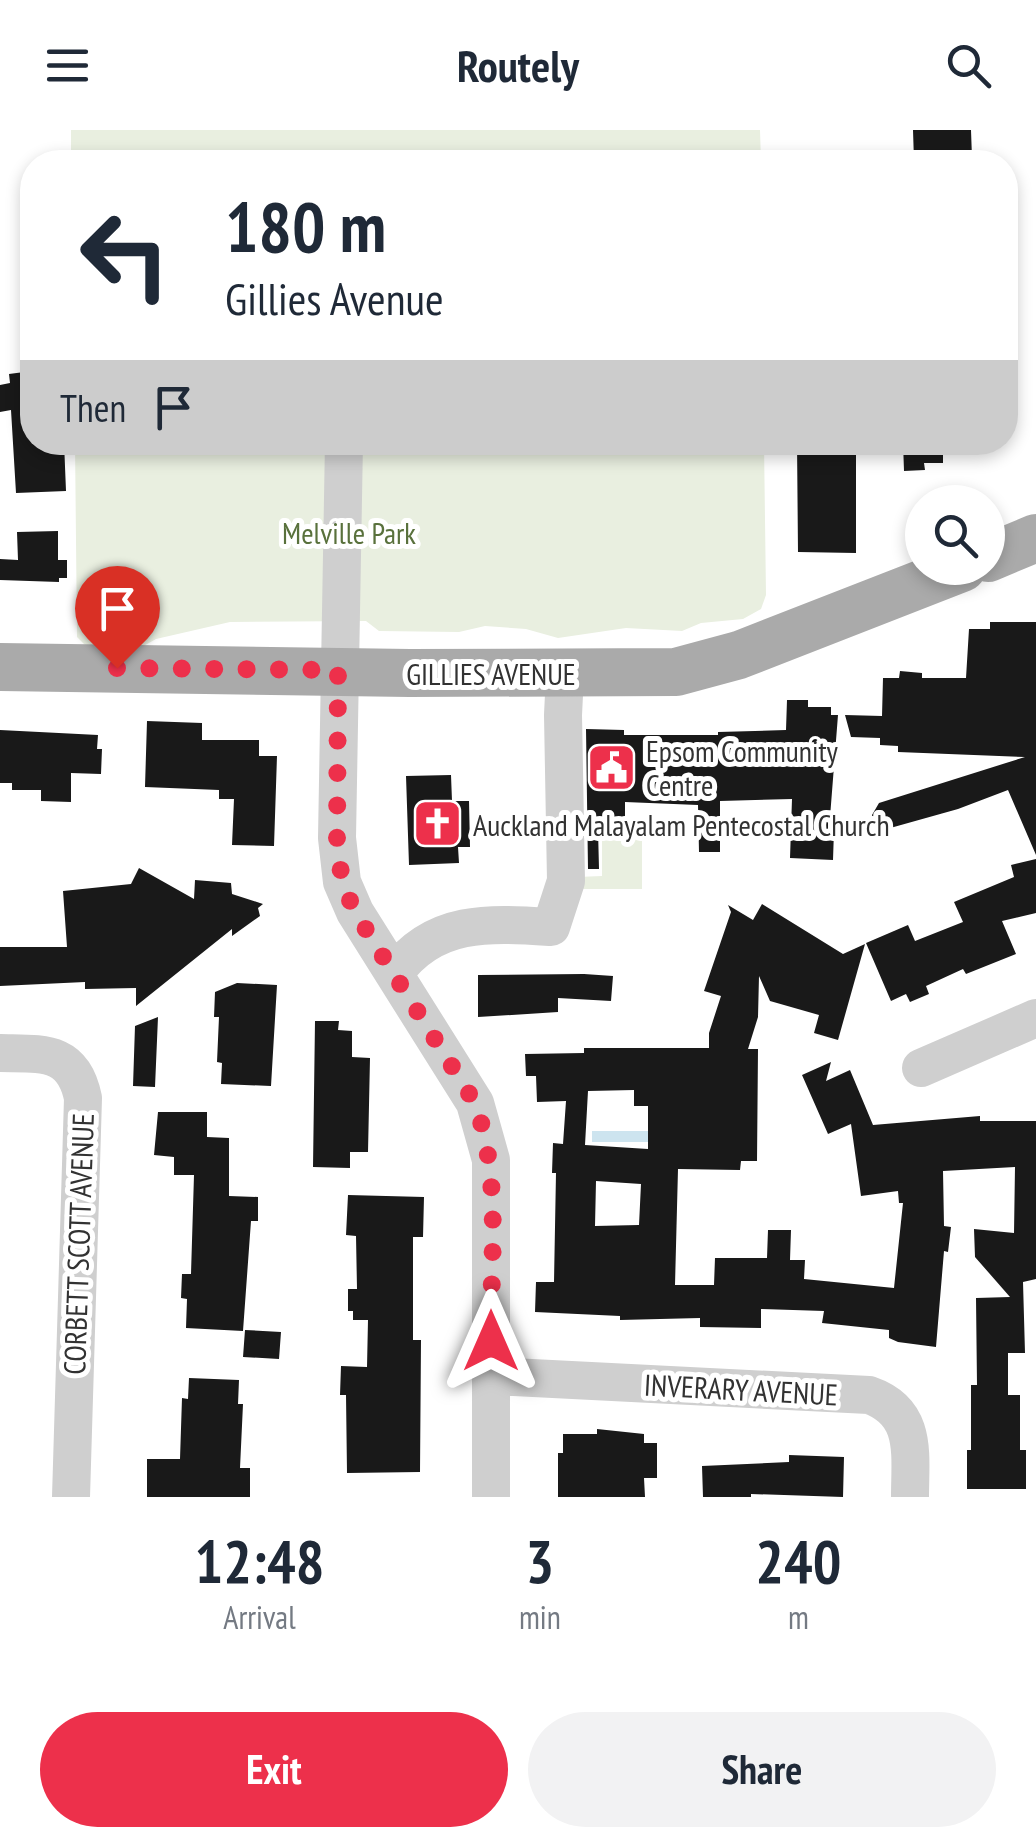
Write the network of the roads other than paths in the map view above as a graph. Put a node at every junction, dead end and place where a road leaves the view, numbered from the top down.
1 (344, 455) edge
2 (1036, 538) edge
3 (1005, 551) edge
4 (917, 585) edge
5 (0, 666) edge
6 (338, 670) junction
7 (566, 674) junction
8 (394, 974) junction
9 (1036, 1018) edge
10 (0, 1053) edge
11 (921, 1068) dead end
12 (492, 1376) junction
13 (71, 1497) edge
14 (491, 1497) edge
15 (910, 1497) edge

1 - 6 street
2 - 3 main road
4 - 7 main road, GILLIES AVENUE
5 - 6 main road, GILLIES AVENUE
6 - 7 main road, GILLIES AVENUE
6 - 8 street
7 - 8 street
8 - 12 street
9 - 11 street
10 - 13 street, CORBETT SCOTT AVENUE
12 - 14 street
12 - 15 street, INVERARY AVENUE

